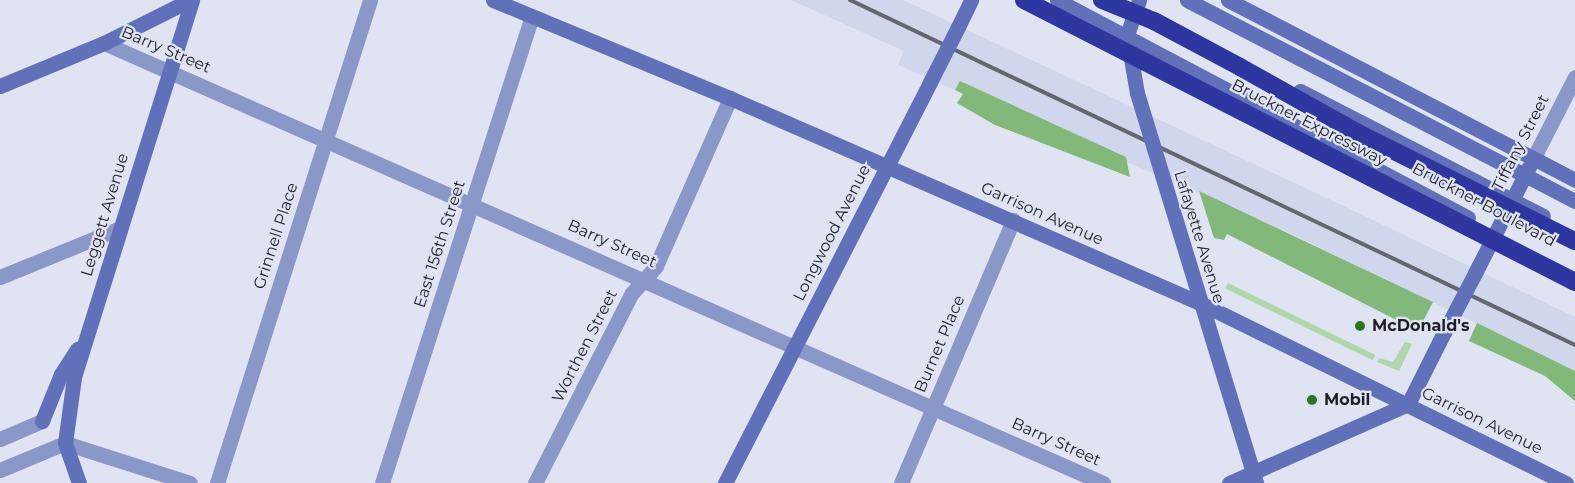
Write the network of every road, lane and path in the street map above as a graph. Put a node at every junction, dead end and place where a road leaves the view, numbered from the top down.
1 (191, 0) edge
2 (370, 0) edge
3 (493, 0) edge
4 (971, 0) edge
5 (1024, 0) edge
6 (1057, 0) edge
7 (1102, 0) edge
8 (1120, 0) edge
9 (1186, 0) edge
10 (1228, 0) edge
11 (1138, 4) edge
12 (532, 16) junction
13 (1154, 21) junction
14 (1127, 35) junction
15 (104, 43) junction
16 (169, 69) junction
17 (1575, 77) edge
18 (0, 86) edge
19 (730, 98) junction
20 (325, 140) junction
21 (1533, 159) junction
22 (886, 166) junction
23 (1525, 175) junction
24 (1575, 180) edge
25 (1513, 199) junction
26 (1575, 201) edge
27 (472, 203) junction
28 (1012, 220) junction
29 (120, 228) junction
30 (1496, 232) junction
31 (1575, 234) edge
32 (1575, 241) edge
33 (1575, 273) edge
34 (0, 277) edge
35 (645, 279) junction
36 (1575, 282) edge
37 (1200, 303) junction
38 (86, 334) junction
39 (795, 345) junction
40 (1408, 404) junction
41 (933, 406) junction
42 (42, 421) joint
43 (0, 440) edge
44 (65, 443) junction
45 (0, 470) edge
46 (1254, 478) edge
47 (80, 483) edge
48 (190, 483) edge
49 (217, 483) edge
50 (382, 483) edge
51 (535, 483) edge
52 (724, 483) edge
53 (901, 483) edge
54 (1103, 483) edge
55 (1229, 483) edge
56 (1566, 483) edge

1 - 15 main road, Barry Street
1 - 16 main road, Leggett Avenue
2 - 20 street, Grinnell Place
3 - 12 main road, Garrison Avenue
4 - 22 main road, Longwood Avenue, bridge
5 - 36 highway, Bruckner Expressway, bridge
6 - 14 main road, Bruckner Boulevard
7 - 13 highway, Bruckner Expressway, bridge
8 - 11 main road, Bruckner Boulevard
8 - 13 highway, bridge
9 - 23 main road
10 - 21 main road
11 - 14 main road, Lafayette Avenue
11 - 25 main road, Bruckner Boulevard
12 - 19 main road, Garrison Avenue
12 - 27 street, East 156th Street
13 - 32 highway, Bruckner Expressway, bridge
14 - 30 main road, Bruckner Boulevard
14 - 37 main road, Lafayette Avenue, bridge
15 - 16 street, Barry Street
15 - 18 main road, Barry Street
16 - 20 street, Barry Street
16 - 29 main road, Leggett Avenue
17 - 21 street, Tiffany Street
19 - 22 main road, Garrison Avenue
19 - 35 street, Worthen Street
20 - 27 street, Barry Street
20 - 49 street, Grinnell Place
21 - 23 main road, Tiffany Street
21 - 24 main road
22 - 28 main road, Garrison Avenue
22 - 39 main road, Longwood Avenue
23 - 25 main road, Tiffany Street
23 - 26 main road
25 - 30 main road, Tiffany Street
25 - 31 main road, Bruckner Boulevard
27 - 35 street, Barry Street
27 - 50 street, East 156th Street
28 - 37 main road, Garrison Avenue
28 - 41 street, Burnet Place
29 - 34 street
29 - 38 main road, Leggett Avenue
30 - 33 main road, Bruckner Boulevard
30 - 40 main road, Tiffany Street, bridge
35 - 39 street, Barry Street
35 - 51 street, Worthen Street
37 - 40 main road, Garrison Avenue
37 - 46 main road, Lafayette Avenue
38 - 42 main road
38 - 44 main road, Leggett Avenue
39 - 41 street, Barry Street
39 - 52 main road, Longwood Avenue
40 - 46 main road
40 - 56 main road, Garrison Avenue
41 - 53 street, Burnet Place
41 - 54 street, Barry Street
42 - 43 street
44 - 45 street
44 - 47 main road
44 - 48 street
46 - 55 main road

